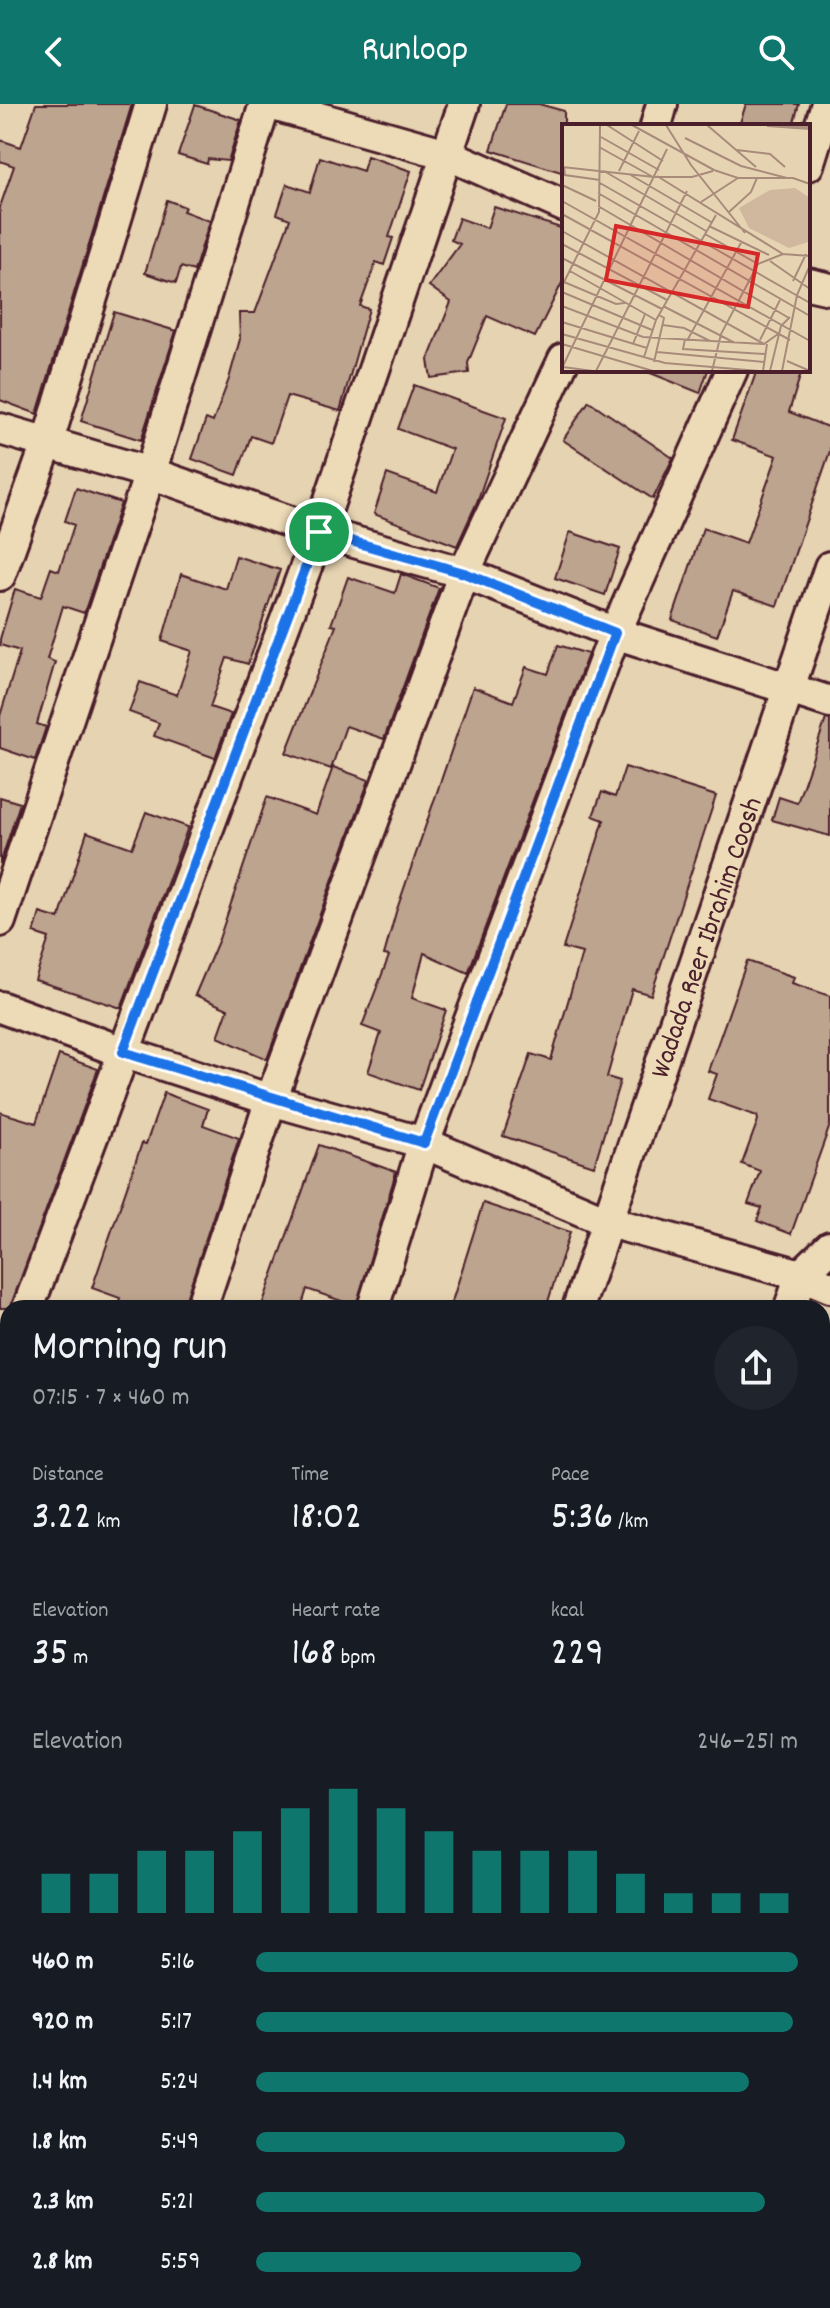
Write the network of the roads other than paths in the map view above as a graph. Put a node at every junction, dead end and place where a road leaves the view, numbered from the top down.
1 (151, 104) edge
2 (268, 104) edge
3 (464, 104) edge
4 (662, 104) edge
5 (827, 104) edge
6 (657, 124) edge
7 (447, 154) junction
8 (810, 159) edge
9 (562, 205) edge
10 (810, 284) edge
11 (830, 289) edge
12 (562, 363) edge
13 (731, 372) edge
14 (0, 429) edge
15 (47, 444) junction
16 (150, 473) junction
17 (319, 532) junction
18 (830, 567) edge
19 (464, 573) junction
20 (0, 575) edge
21 (615, 633) junction
22 (787, 687) junction
23 (830, 702) edge
24 (0, 921) edge
25 (0, 1007) edge
26 (123, 1052) junction
27 (271, 1100) junction
28 (424, 1143) junction
29 (609, 1222) junction
30 (830, 1247) edge
31 (801, 1275) junction
32 (830, 1287) edge
33 (31, 1300) edge
34 (204, 1300) edge
35 (375, 1300) edge
36 (581, 1300) edge
37 (793, 1300) edge

1 - 15 street
2 - 7 street
2 - 16 street
3 - 7 street
4 - 6 street
5 - 8 street
7 - 9 street
7 - 17 street
10 - 11 street
12 - 19 street
13 - 21 street
14 - 15 street
15 - 16 street
15 - 20 street
16 - 17 street
16 - 24 street
17 - 19 street
17 - 26 street
18 - 22 street, Wadada Reer Ibrahim Coosh
19 - 21 street
19 - 27 street
21 - 22 street
21 - 28 street
22 - 23 street
22 - 29 street, Wadada Reer Ibrahim Coosh
25 - 26 street
26 - 27 street
26 - 33 street
27 - 28 street
27 - 34 street
28 - 29 street
28 - 35 street
29 - 31 street
29 - 36 street, Wadada Reer Ibrahim Coosh
30 - 31 street
31 - 32 street
31 - 37 street

